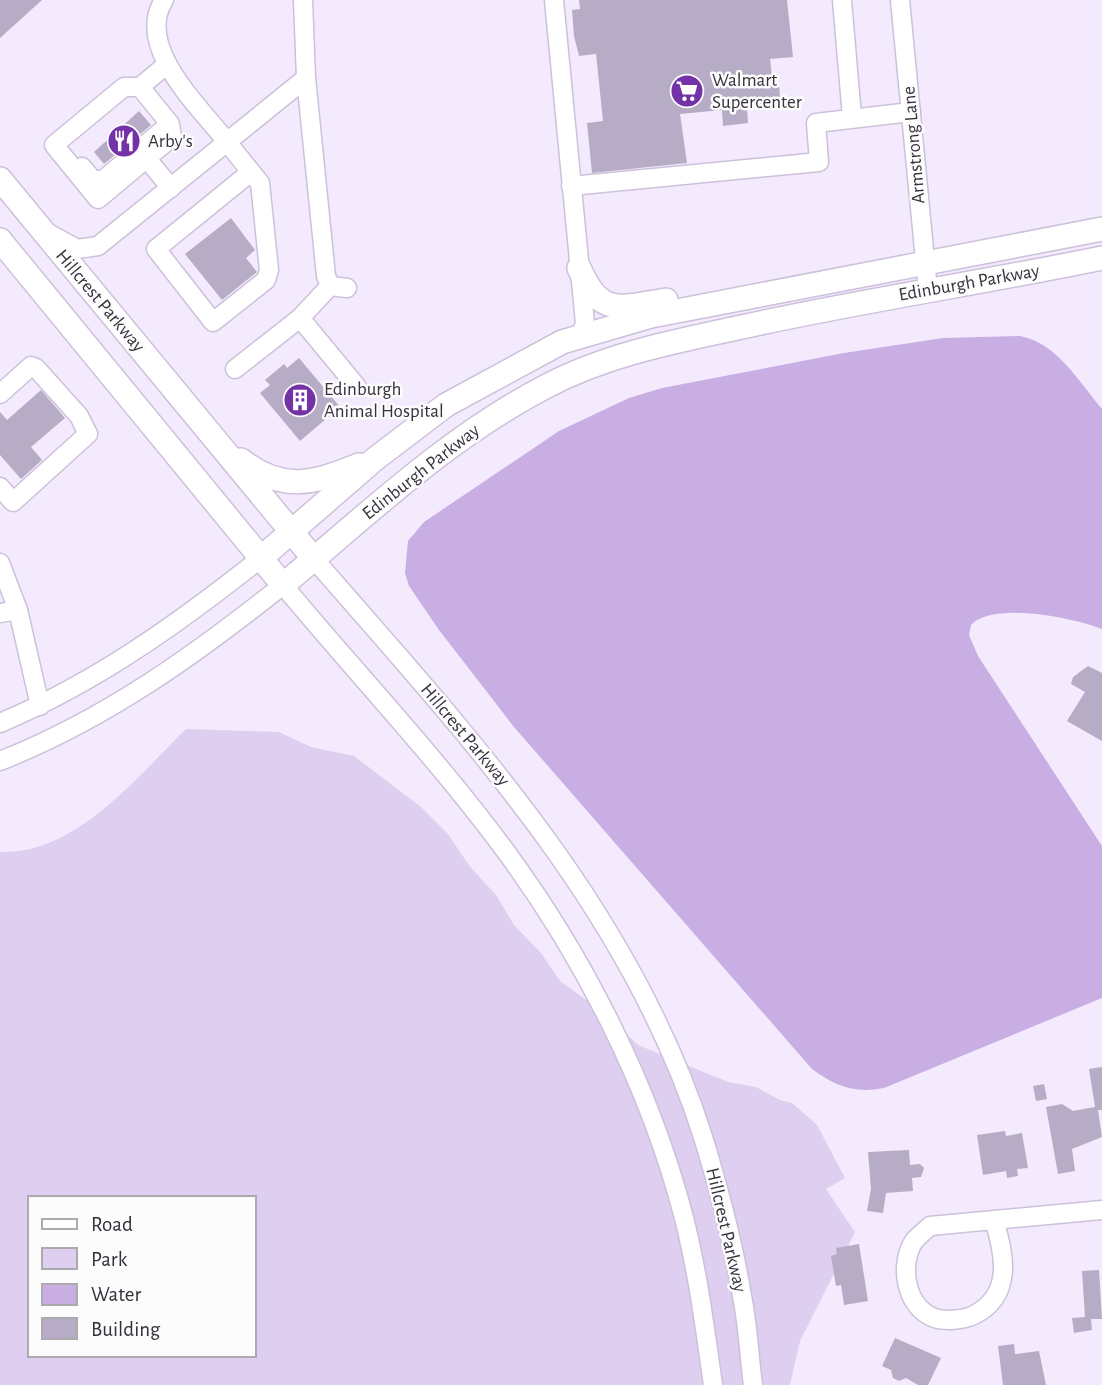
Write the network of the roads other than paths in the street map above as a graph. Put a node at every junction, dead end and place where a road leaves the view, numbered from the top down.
1 (164, 0) edge
2 (303, 0) edge
3 (554, 0) edge
4 (842, 0) edge
5 (900, 0) edge
6 (166, 65) junction
7 (306, 78) junction
8 (140, 87) junction
9 (911, 112) junction
10 (852, 117) junction
11 (170, 124) junction
12 (60, 140) junction
13 (228, 142) junction
14 (147, 159) junction
15 (251, 172) junction
16 (0, 180) edge
17 (571, 186) junction
18 (171, 188) junction
19 (1102, 229) edge
20 (42, 230) junction
21 (0, 240) edge
22 (1102, 258) edge
23 (925, 263) junction
24 (579, 268) junction
25 (787, 289) junction
26 (928, 291) junction
27 (300, 318) junction
28 (572, 339) junction
29 (235, 369) dead end
30 (547, 386) junction
31 (357, 387) dead end
32 (0, 394) edge
33 (207, 429) junction
34 (375, 459) junction
35 (0, 487) edge
36 (292, 532) junction
37 (261, 558) junction
38 (314, 559) junction
39 (0, 563) edge
40 (283, 585) junction
41 (9, 611) edge
42 (40, 706) junction
43 (0, 723) edge
44 (0, 761) edge
45 (1102, 1210) edge
46 (994, 1220) junction
47 (712, 1385) edge
48 (753, 1385) edge

1 - 6 street
2 - 7 street
3 - 17 street
4 - 10 street
5 - 9 street, Armstrong Lane
6 - 8 street
6 - 13 street
7 - 13 street
7 - 27 street
8 - 11 street
8 - 12 street
9 - 10 street
9 - 23 street, Armstrong Lane
10 - 17 street
11 - 12 street
11 - 14 street
12 - 14 street
13 - 15 street
13 - 18 street
14 - 18 street
15 - 15 street
16 - 20 main road, Hillcrest Parkway
17 - 24 street
18 - 20 street
19 - 23 main road, Edinburgh Parkway
20 - 33 main road, Hillcrest Parkway
21 - 37 main road, Hillcrest Parkway
22 - 26 main road, Edinburgh Parkway
23 - 25 main road, Edinburgh Parkway
23 - 26 street, Armstrong Lane
24 - 25 main road
24 - 28 street
25 - 28 main road, Edinburgh Parkway
26 - 30 main road, Edinburgh Parkway
27 - 29 street
27 - 31 street
28 - 30 main road
28 - 34 main road, Edinburgh Parkway
30 - 38 main road, Edinburgh Parkway
32 - 35 street
33 - 34 main road
33 - 36 main road, Hillcrest Parkway
34 - 36 main road, Edinburgh Parkway
36 - 37 main road, Edinburgh Parkway
36 - 38 main road, Hillcrest Parkway
37 - 40 main road, Hillcrest Parkway
37 - 42 street, Edinburgh Parkway
38 - 40 main road, Edinburgh Parkway
38 - 48 street, Hillcrest Parkway
39 - 41 street
40 - 44 street, Edinburgh Parkway
40 - 47 street, Hillcrest Parkway
41 - 42 street
42 - 43 street, Edinburgh Parkway
45 - 46 street
46 - 46 street

